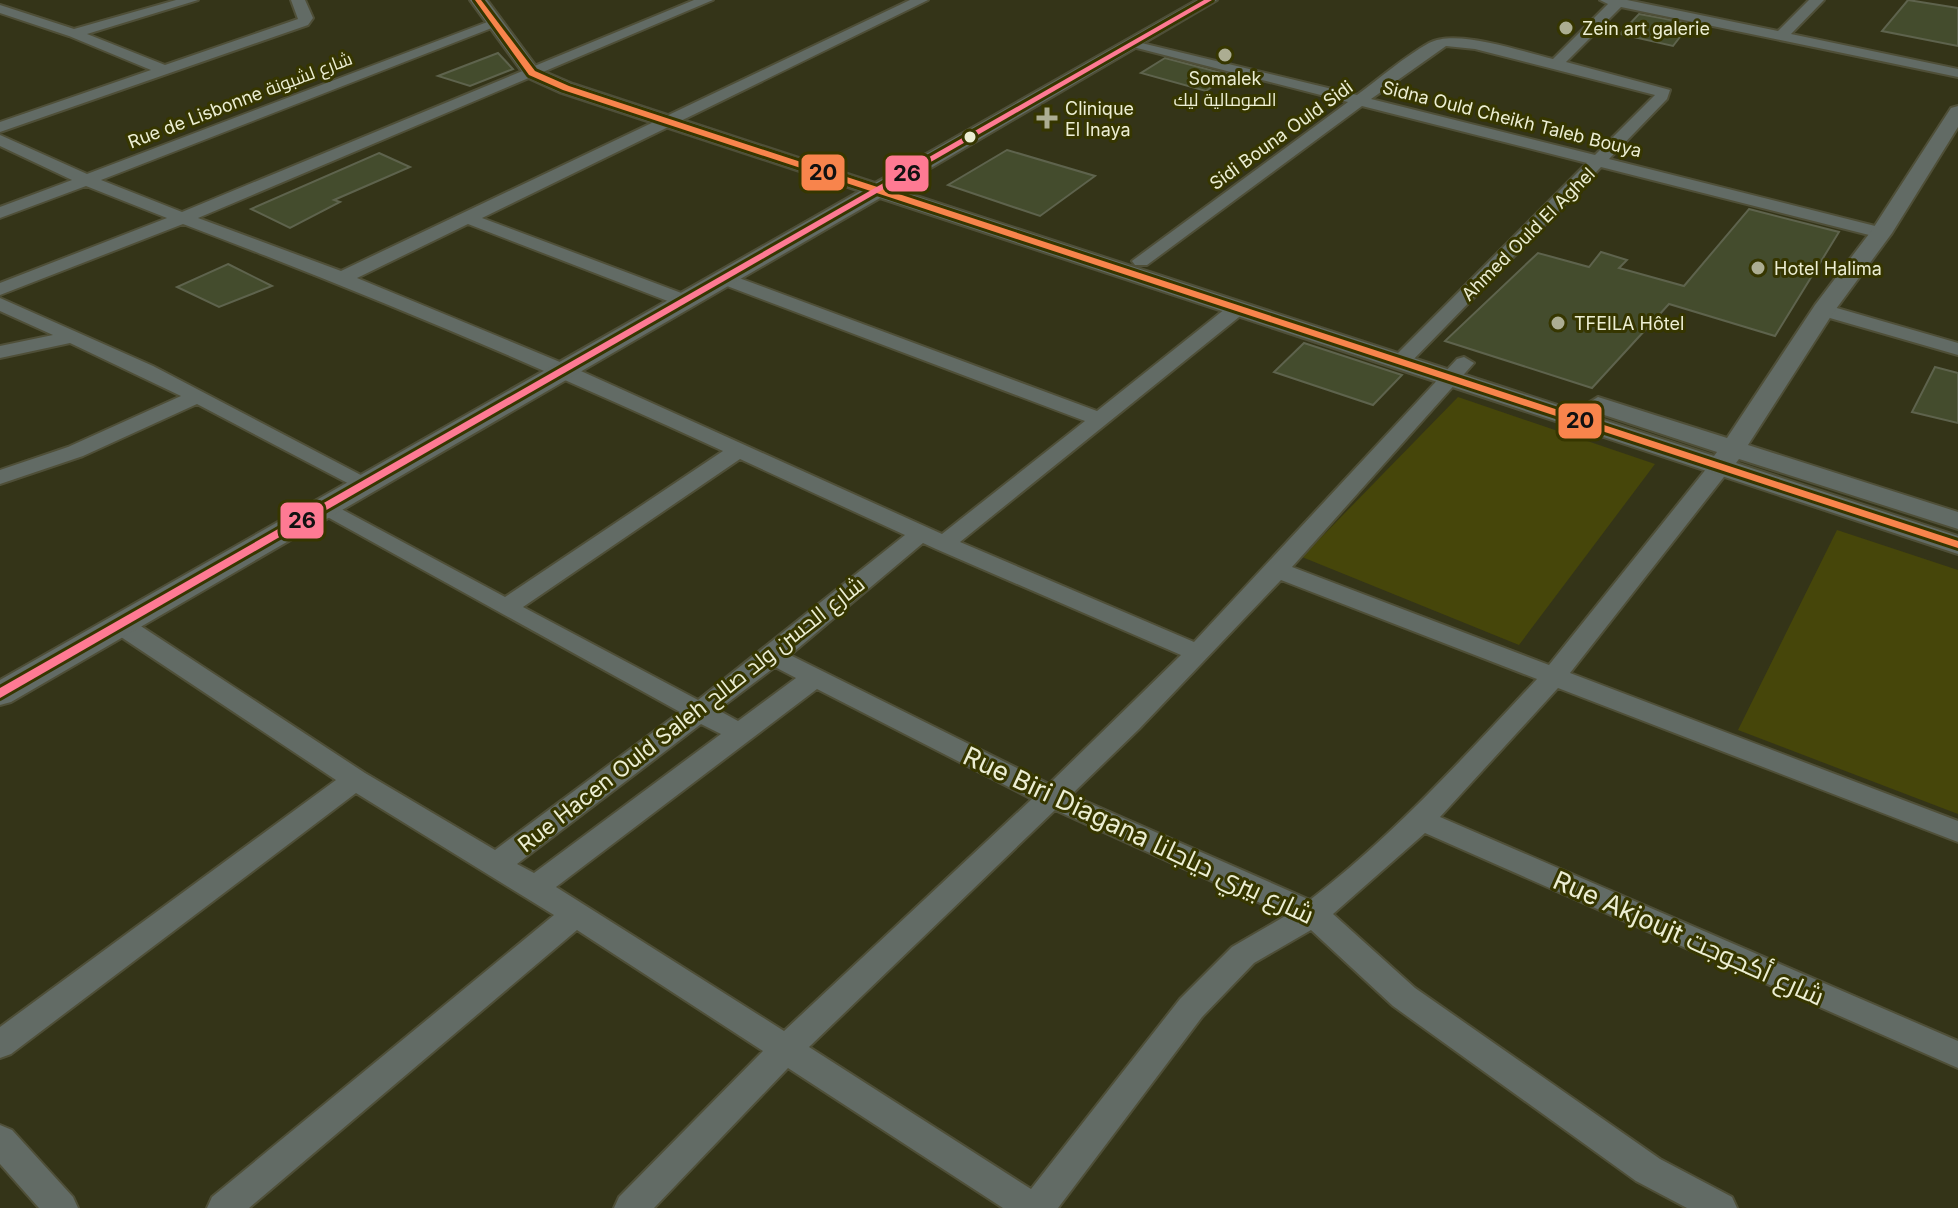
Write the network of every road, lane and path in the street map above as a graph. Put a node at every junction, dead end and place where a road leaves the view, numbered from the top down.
1 (8, 0) edge
2 (191, 0) edge
3 (298, 0) edge
4 (478, 0) edge
5 (658, 0) edge
6 (706, 0) edge
7 (921, 0) edge
8 (1209, 0) edge
9 (1817, 0) edge
10 (1615, 1) edge
11 (0, 3) edge
12 (0, 9) edge
13 (672, 14) junction
14 (495, 24) junction
15 (74, 33) junction
16 (1782, 35) junction
17 (1134, 43) junction
18 (1557, 63) junction
19 (535, 68) junction
20 (164, 70) junction
21 (1958, 73) edge
22 (1363, 101) junction
23 (1958, 112) edge
24 (675, 118) junction
25 (0, 127) edge
26 (0, 140) edge
27 (1601, 162) junction
28 (89, 179) junction
29 (883, 187) junction
30 (0, 213) edge
31 (183, 218) junction
32 (467, 218) junction
33 (1881, 233) junction
34 (1141, 261) junction
35 (342, 278) junction
36 (725, 279) junction
37 (0, 289) edge
38 (685, 301) junction
39 (0, 304) edge
40 (1237, 309) junction
41 (1823, 310) junction
42 (75, 336) junction
43 (1958, 349) edge
44 (0, 352) edge
45 (1408, 354) junction
46 (1457, 370) junction
47 (565, 371) junction
48 (196, 397) junction
49 (1097, 418) junction
50 (738, 450) junction
51 (1727, 458) junction
52 (0, 477) edge
53 (367, 484) junction
54 (324, 509) junction
55 (1958, 521) edge
56 (932, 539) junction
57 (1958, 545) edge
58 (1277, 570) junction
59 (505, 608) junction
60 (121, 625) junction
61 (1197, 653) junction
62 (773, 656) junction
63 (815, 677) junction
64 (1552, 679) junction
65 (0, 694) edge
66 (701, 710) junction
67 (741, 734) junction
68 (355, 780) junction
69 (1053, 798) junction
70 (1421, 820) junction
71 (1958, 832) edge
72 (497, 864) junction
73 (535, 888) junction
74 (1313, 914) junction
75 (574, 915) junction
76 (0, 1045) edge
77 (784, 1051) junction
78 (1958, 1055) edge
79 (0, 1140) edge
80 (61, 1208) edge
81 (224, 1208) edge
82 (631, 1208) edge
83 (1034, 1208) edge
84 (1720, 1208) edge

1 - 11 street
2 - 15 street
3 - 20 street
4 - 14 street
5 - 13 street
6 - 13 street
7 - 24 street
8 - 17 street
9 - 16 street
10 - 16 street
10 - 18 street
12 - 15 street
13 - 19 street
14 - 19 street
14 - 28 street, Rue de Lisbonne شارع لشبونة
15 - 20 street
16 - 21 street
17 - 22 street, Sidna Ould Cheikh Taleb Bouya
17 - 29 street
18 - 22 street, Sidi Bouna Ould Sidi
18 - 27 street, Ahmed Ould El Aghel
19 - 24 street
19 - 31 street
20 - 25 street
22 - 27 street, Sidna Ould Cheikh Taleb Bouya
22 - 34 street, Sidi Bouna Ould Sidi
23 - 33 street
24 - 29 street
24 - 32 street
26 - 28 street
27 - 33 street, Sidna Ould Cheikh Taleb Bouya
27 - 45 street, Ahmed Ould El Aghel
28 - 30 street, Rue de Lisbonne شارع لشبونة
28 - 31 street
29 - 34 street
29 - 36 street
29 - 40 street
31 - 35 street
31 - 37 street
32 - 35 street
32 - 38 street
33 - 41 street
34 - 45 street
35 - 47 street
36 - 38 street
36 - 49 street
38 - 47 street
39 - 42 street
40 - 45 street
40 - 49 street, Rue Hacen Ould Saleh شارع الحسن ولد صالح
41 - 43 street
41 - 51 street
42 - 44 street
42 - 48 street
45 - 46 street
46 - 51 street
46 - 58 street
47 - 50 street
47 - 53 street
48 - 52 street
48 - 53 street
49 - 56 street, Rue Hacen Ould Saleh شارع الحسن ولد صالح
50 - 56 street
50 - 59 street
51 - 55 street
51 - 57 street
51 - 64 street
53 - 54 street
54 - 59 street
54 - 60 street
56 - 61 street
56 - 62 street, Rue Hacen Ould Saleh شارع الحسن ولد صالح
58 - 61 street
58 - 64 street
59 - 66 street
60 - 65 street
60 - 68 street
61 - 69 street
62 - 63 street, Rue Biri Diagana شارع بيري دياجانا
62 - 66 street, Rue Hacen Ould Saleh شارع الحسن ولد صالح
63 - 67 street
63 - 69 street, Rue Biri Diagana شارع بيري دياجانا
64 - 70 street
64 - 71 street
66 - 67 street
66 - 72 street, Rue Hacen Ould Saleh شارع الحسن ولد صالح
67 - 73 street
68 - 72 street
68 - 76 street
69 - 74 street, Rue Biri Diagana شارع بيري دياجانا
69 - 77 street
70 - 74 street
70 - 78 street, Rue Akjoujt شارع أكجوجت
72 - 73 street
73 - 75 street
74 - 83 street
74 - 84 street, Rue Biri Diagana شارع بيري دياجانا
75 - 77 street
75 - 81 street
77 - 82 street
77 - 83 street
79 - 80 street

